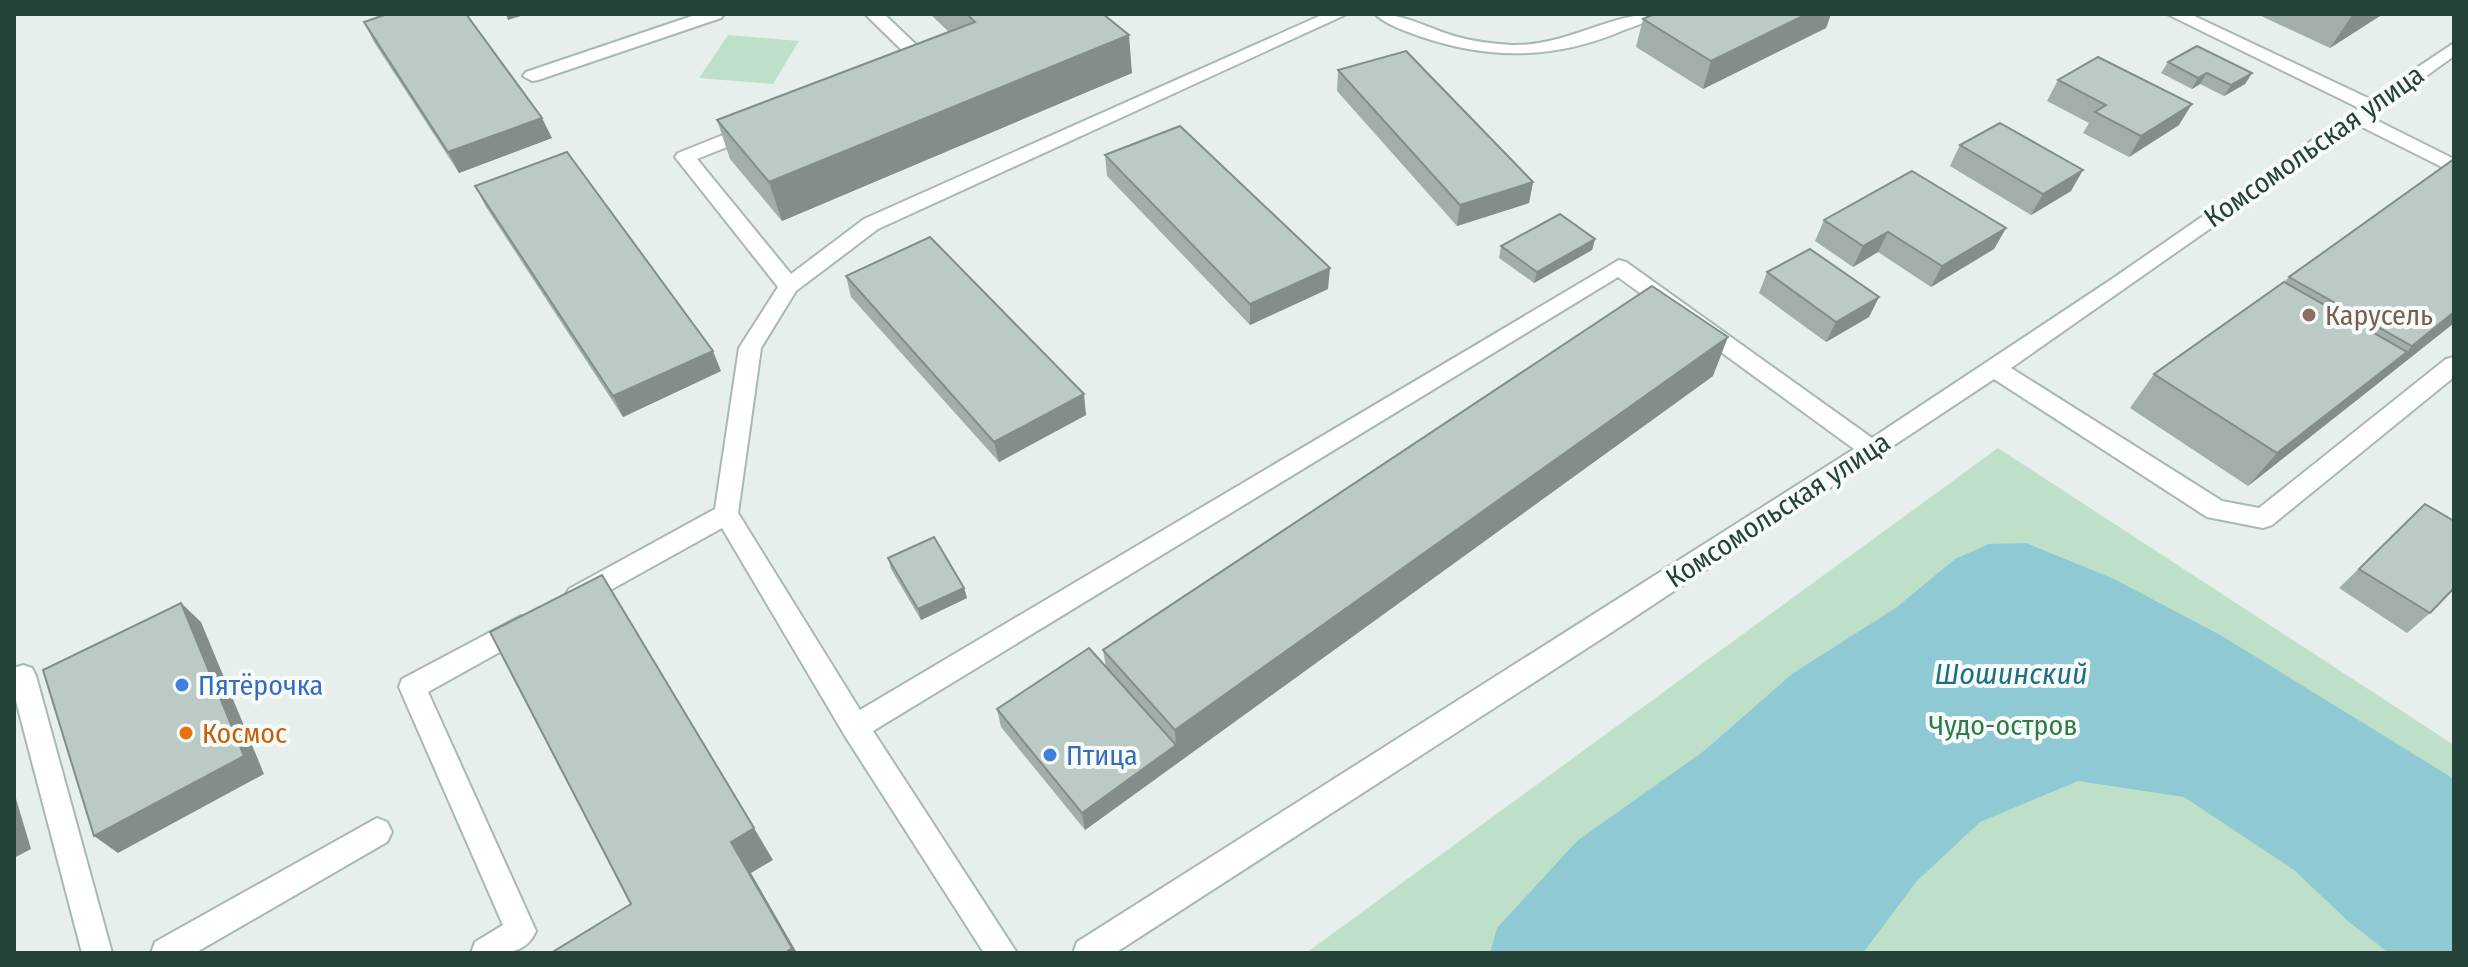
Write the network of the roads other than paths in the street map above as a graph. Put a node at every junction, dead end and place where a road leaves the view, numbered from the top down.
1 (715, 14) edge
2 (874, 14) edge
3 (1338, 14) edge
4 (1384, 14) edge
5 (1648, 14) edge
6 (2176, 14) edge
7 (2454, 48) edge
8 (897, 74) edge
9 (532, 76) dead end
10 (2365, 112) junction
11 (769, 123) edge
12 (2454, 167) edge
13 (789, 286) junction
14 (2454, 365) edge
15 (1993, 367) junction
16 (1872, 450) junction
17 (726, 514) junction
18 (23, 676) dead end
19 (855, 727) junction
20 (377, 832) dead end
21 (97, 953) edge
22 (166, 953) edge
23 (486, 953) edge
24 (1002, 953) edge
25 (1088, 953) edge

1 - 9 street
2 - 8 street
3 - 13 street
4 - 5 street
6 - 10 street
7 - 10 street, Комсомольская улица
10 - 12 street
10 - 15 street, Комсомольская улица
11 - 13 street
13 - 17 street
14 - 15 street
15 - 16 street, Комсомольская улица
16 - 19 street
16 - 25 street, Комсомольская улица
17 - 19 street
17 - 23 street
18 - 21 street
19 - 24 street
20 - 22 street

